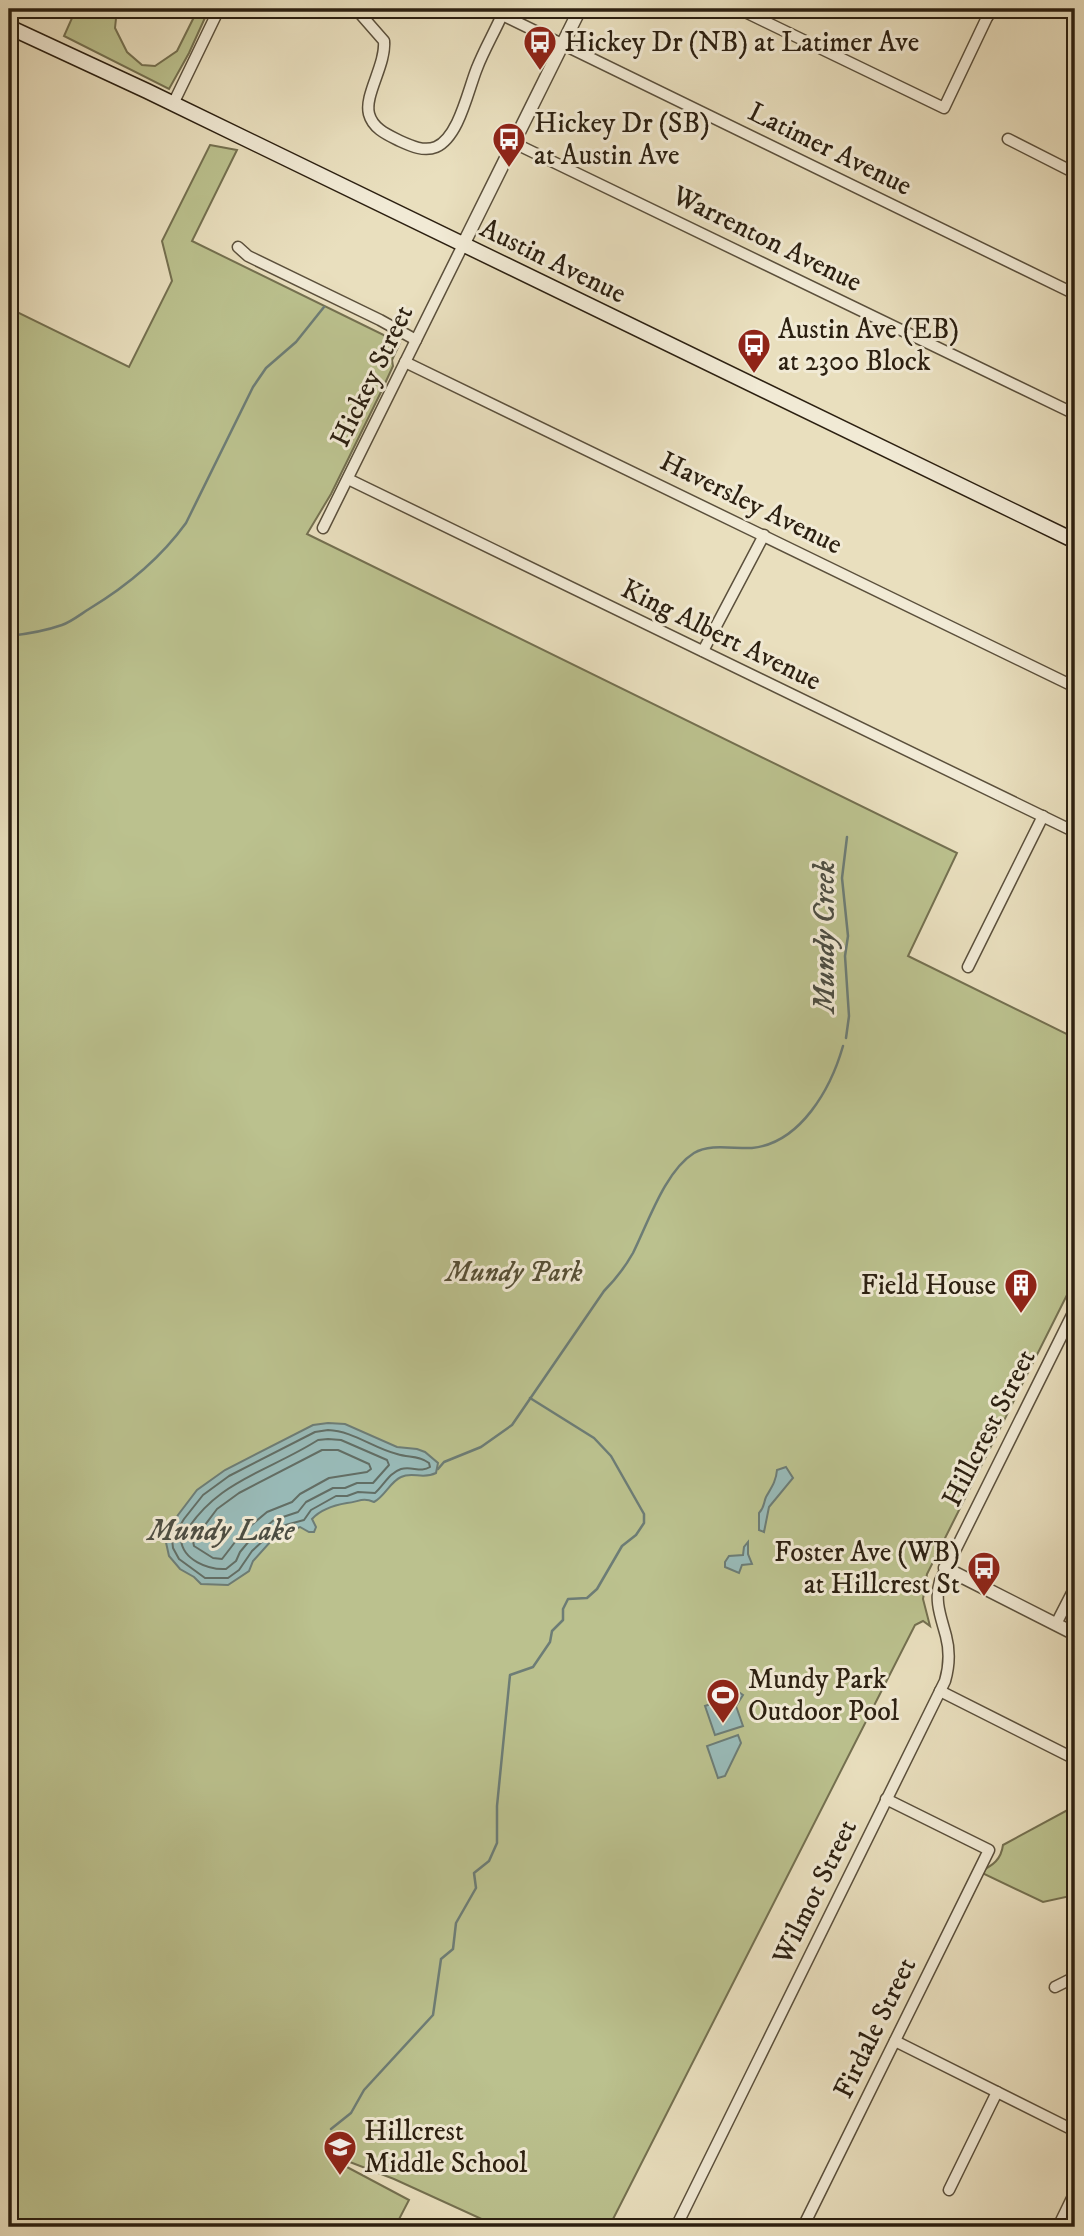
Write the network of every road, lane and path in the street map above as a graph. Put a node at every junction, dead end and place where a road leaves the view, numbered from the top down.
1 (219, 9) edge
2 (356, 9) edge
3 (490, 9) edge
4 (580, 9) edge
5 (739, 9) edge
6 (974, 9) edge
7 (990, 12) edge
8 (502, 15) junction
9 (9, 27) edge
10 (562, 46) junction
11 (173, 104) junction
12 (1008, 139) dead end
13 (514, 143) junction
14 (1075, 173) edge
15 (463, 245) junction
16 (238, 247) dead end
17 (1075, 294) edge
18 (416, 340) junction
19 (405, 362) junction
20 (1075, 414) edge
21 (348, 479) junction
22 (323, 528) dead end
23 (764, 534) junction
24 (1075, 541) edge
25 (703, 651) junction
26 (1075, 687) edge
27 (1044, 816) junction
28 (1075, 832) edge
29 (968, 967) dead end
30 (1075, 1309) edge
31 (945, 1568) junction
32 (1075, 1587) edge
33 (1056, 1624) junction
34 (1075, 1634) edge
35 (940, 1691) junction
36 (1075, 1759) edge
37 (886, 1799) junction
38 (1075, 1977) edge
39 (1055, 1987) dead end
40 (895, 2040) junction
41 (997, 2092) junction
42 (1075, 2131) edge
43 (949, 2190) dead end
44 (1075, 2192) edge
45 (676, 2227) edge
46 (803, 2227) edge
47 (1058, 2227) edge

1 - 11 street
2 - 8 street
3 - 8 street, Latimer Avenue
4 - 10 street
5 - 7 street
6 - 7 street
8 - 10 street, Latimer Avenue
9 - 11 main road, Austin Avenue
10 - 13 street
10 - 17 street, Latimer Avenue
11 - 15 main road, Austin Avenue
12 - 14 street
13 - 15 street
13 - 20 street, Warrenton Avenue
15 - 18 street, Hickey Street
15 - 24 main road, Austin Avenue
16 - 18 street
18 - 19 street, Hickey Street
19 - 21 street, Hickey Street
19 - 23 street, Haversley Avenue
21 - 22 street, Hickey Street
21 - 25 street, King Albert Avenue
23 - 25 street
23 - 26 street, Haversley Avenue
25 - 27 street, King Albert Avenue
27 - 28 street, King Albert Avenue
27 - 29 street
30 - 31 street, Hillcrest Street
31 - 33 street
31 - 35 street, Wilmot Street
32 - 33 street
33 - 34 street
35 - 36 street
35 - 37 street, Wilmot Street
37 - 40 street, Firdale Street
37 - 45 street, Wilmot Street
38 - 39 street
40 - 41 street
40 - 46 street, Firdale Street
41 - 42 street
41 - 43 street
44 - 47 street

